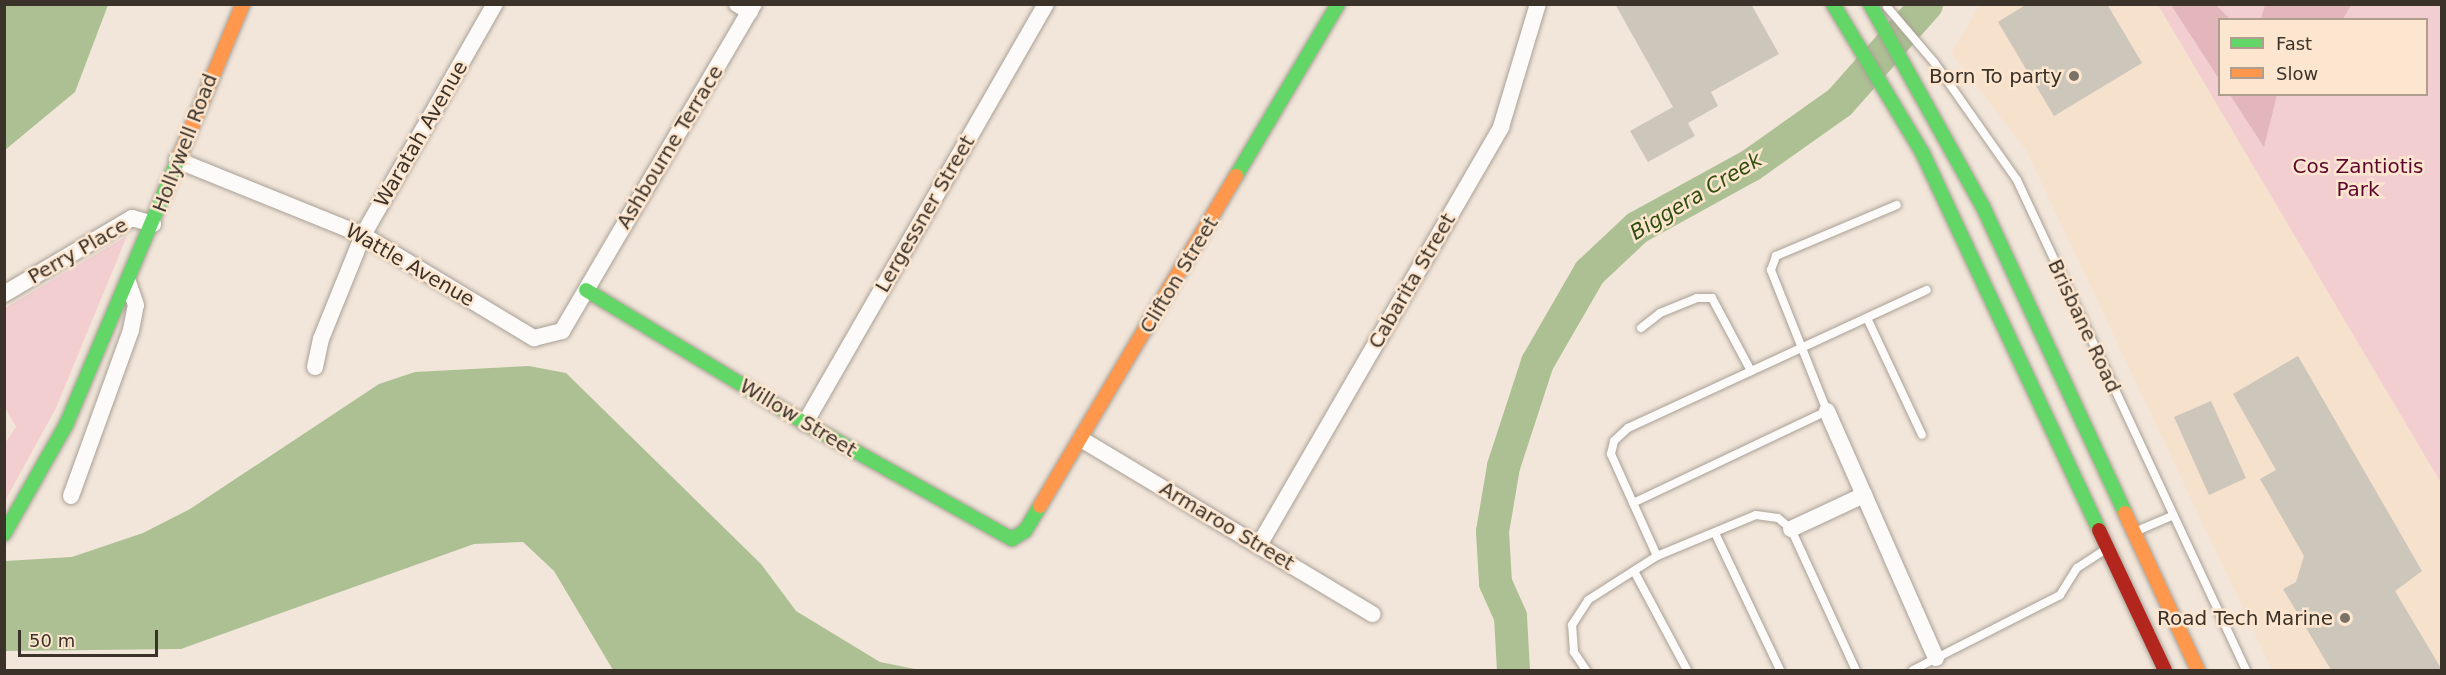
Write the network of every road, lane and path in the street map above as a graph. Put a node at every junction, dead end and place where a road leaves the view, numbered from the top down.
1 (243, 4) edge
2 (495, 4) edge
3 (1046, 4) edge
4 (1338, 4) edge
5 (1538, 4) edge
6 (1833, 4) edge
7 (1875, 5) edge
8 (747, 7) edge
9 (177, 160) junction
10 (1897, 205) dead end
11 (153, 224) junction
12 (363, 234) junction
13 (128, 282) junction
14 (586, 290) junction
15 (1927, 290) dead end
16 (4, 294) edge
17 (1867, 318) junction
18 (1641, 328) dead end
19 (1802, 348) junction
20 (315, 367) dead end
21 (1751, 371) junction
22 (1827, 411) junction
23 (805, 423) junction
24 (1922, 435) dead end
25 (1082, 439) junction
26 (1864, 495) junction
27 (71, 496) dead end
28 (1633, 503) junction
29 (2172, 516) junction
30 (1791, 529) junction
31 (1714, 533) junction
32 (4, 534) edge
33 (2130, 535) junction
34 (1012, 539) joint
35 (1259, 545) junction
36 (2113, 545) junction
37 (1657, 556) junction
38 (1634, 571) junction
39 (1372, 614) dead end
40 (1936, 658) junction
41 (1586, 670) edge
42 (1687, 670) edge
43 (1780, 670) edge
44 (1856, 670) edge
45 (1913, 670) edge
46 (2164, 670) edge
47 (2198, 670) edge
48 (2246, 670) edge

1 - 9 main road, Hollywell Road
2 - 12 street, Waratah Avenue
3 - 23 street, Lergessner Street
4 - 25 main road, Clifton Street
5 - 35 street, Cabarita Street
6 - 36 main road
7 - 29 lane, Brisbane Road
7 - 33 main road, Brisbane Road
8 - 14 street, Ashbourne Terrace
9 - 11 main road, Hollywell Road
9 - 12 street, Wattle Avenue
10 - 19 lane
11 - 13 main road, Hollywell Road
11 - 16 street, Perry Place
12 - 14 street, Wattle Avenue
12 - 20 street, Waratah Avenue
13 - 27 street
13 - 32 main road, Hollywell Road
14 - 23 main road, Willow Street
15 - 17 lane
17 - 19 lane
17 - 24 lane
18 - 21 lane
19 - 21 lane
19 - 22 lane
21 - 28 lane
22 - 26 street
22 - 28 lane
23 - 34 main road, Willow Street
25 - 34 main road, Clifton Street
25 - 35 street, Armaroo Street
26 - 30 street
26 - 40 street
28 - 37 lane
29 - 33 lane
29 - 48 lane, Brisbane Road
30 - 31 lane
30 - 44 lane
31 - 37 lane
31 - 43 lane
33 - 47 main road, Brisbane Road
35 - 39 street, Armaroo Street
36 - 40 lane
36 - 46 main road
37 - 38 lane
38 - 41 lane
38 - 42 lane
40 - 45 lane

